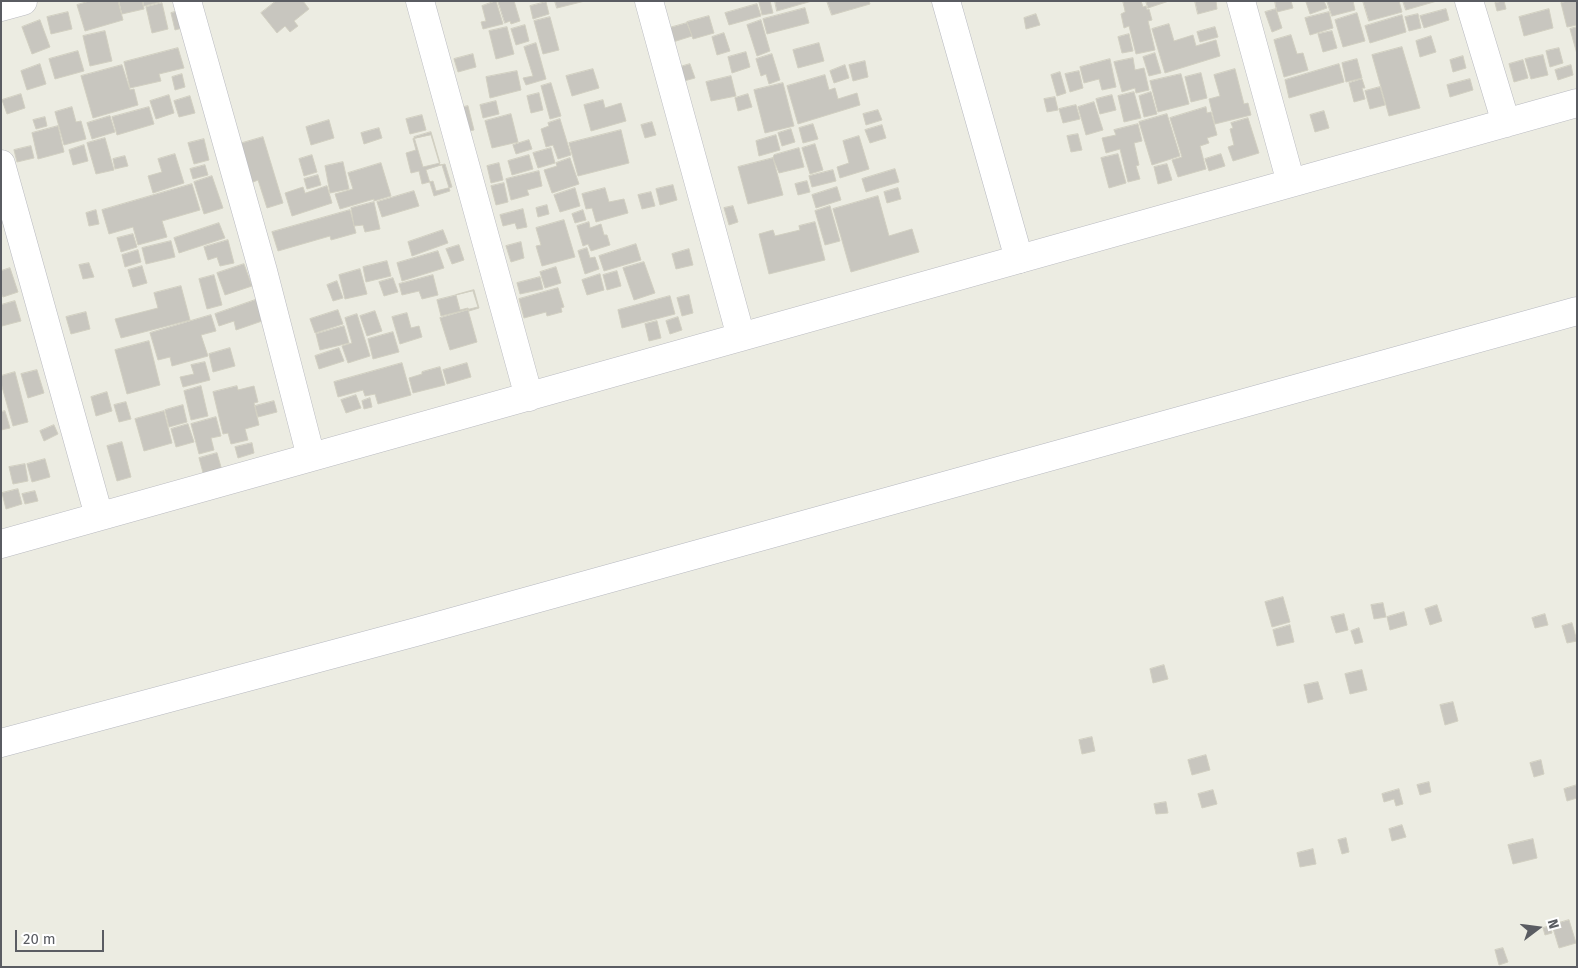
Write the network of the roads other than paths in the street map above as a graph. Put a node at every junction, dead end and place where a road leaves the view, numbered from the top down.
1 (23, 1) edge
2 (188, 1) edge
3 (420, 1) edge
4 (649, 1) edge
5 (946, 1) edge
6 (1241, 1) edge
7 (1469, 1) edge
8 (1, 7) edge
9 (1577, 103) edge
10 (1506, 123) junction
11 (1, 164) edge
12 (1291, 183) junction
13 (1019, 259) junction
14 (1577, 311) edge
15 (741, 337) junction
16 (529, 397) junction
17 (311, 457) junction
18 (99, 516) junction
19 (1, 544) edge
20 (1, 743) edge

1 - 8 street
2 - 17 street
3 - 16 street
4 - 15 street
5 - 13 street
6 - 12 street
7 - 10 street
9 - 10 street
10 - 12 street
11 - 18 street
12 - 13 street
13 - 15 street
14 - 20 street
15 - 16 street
16 - 17 street
17 - 18 street
18 - 19 street

